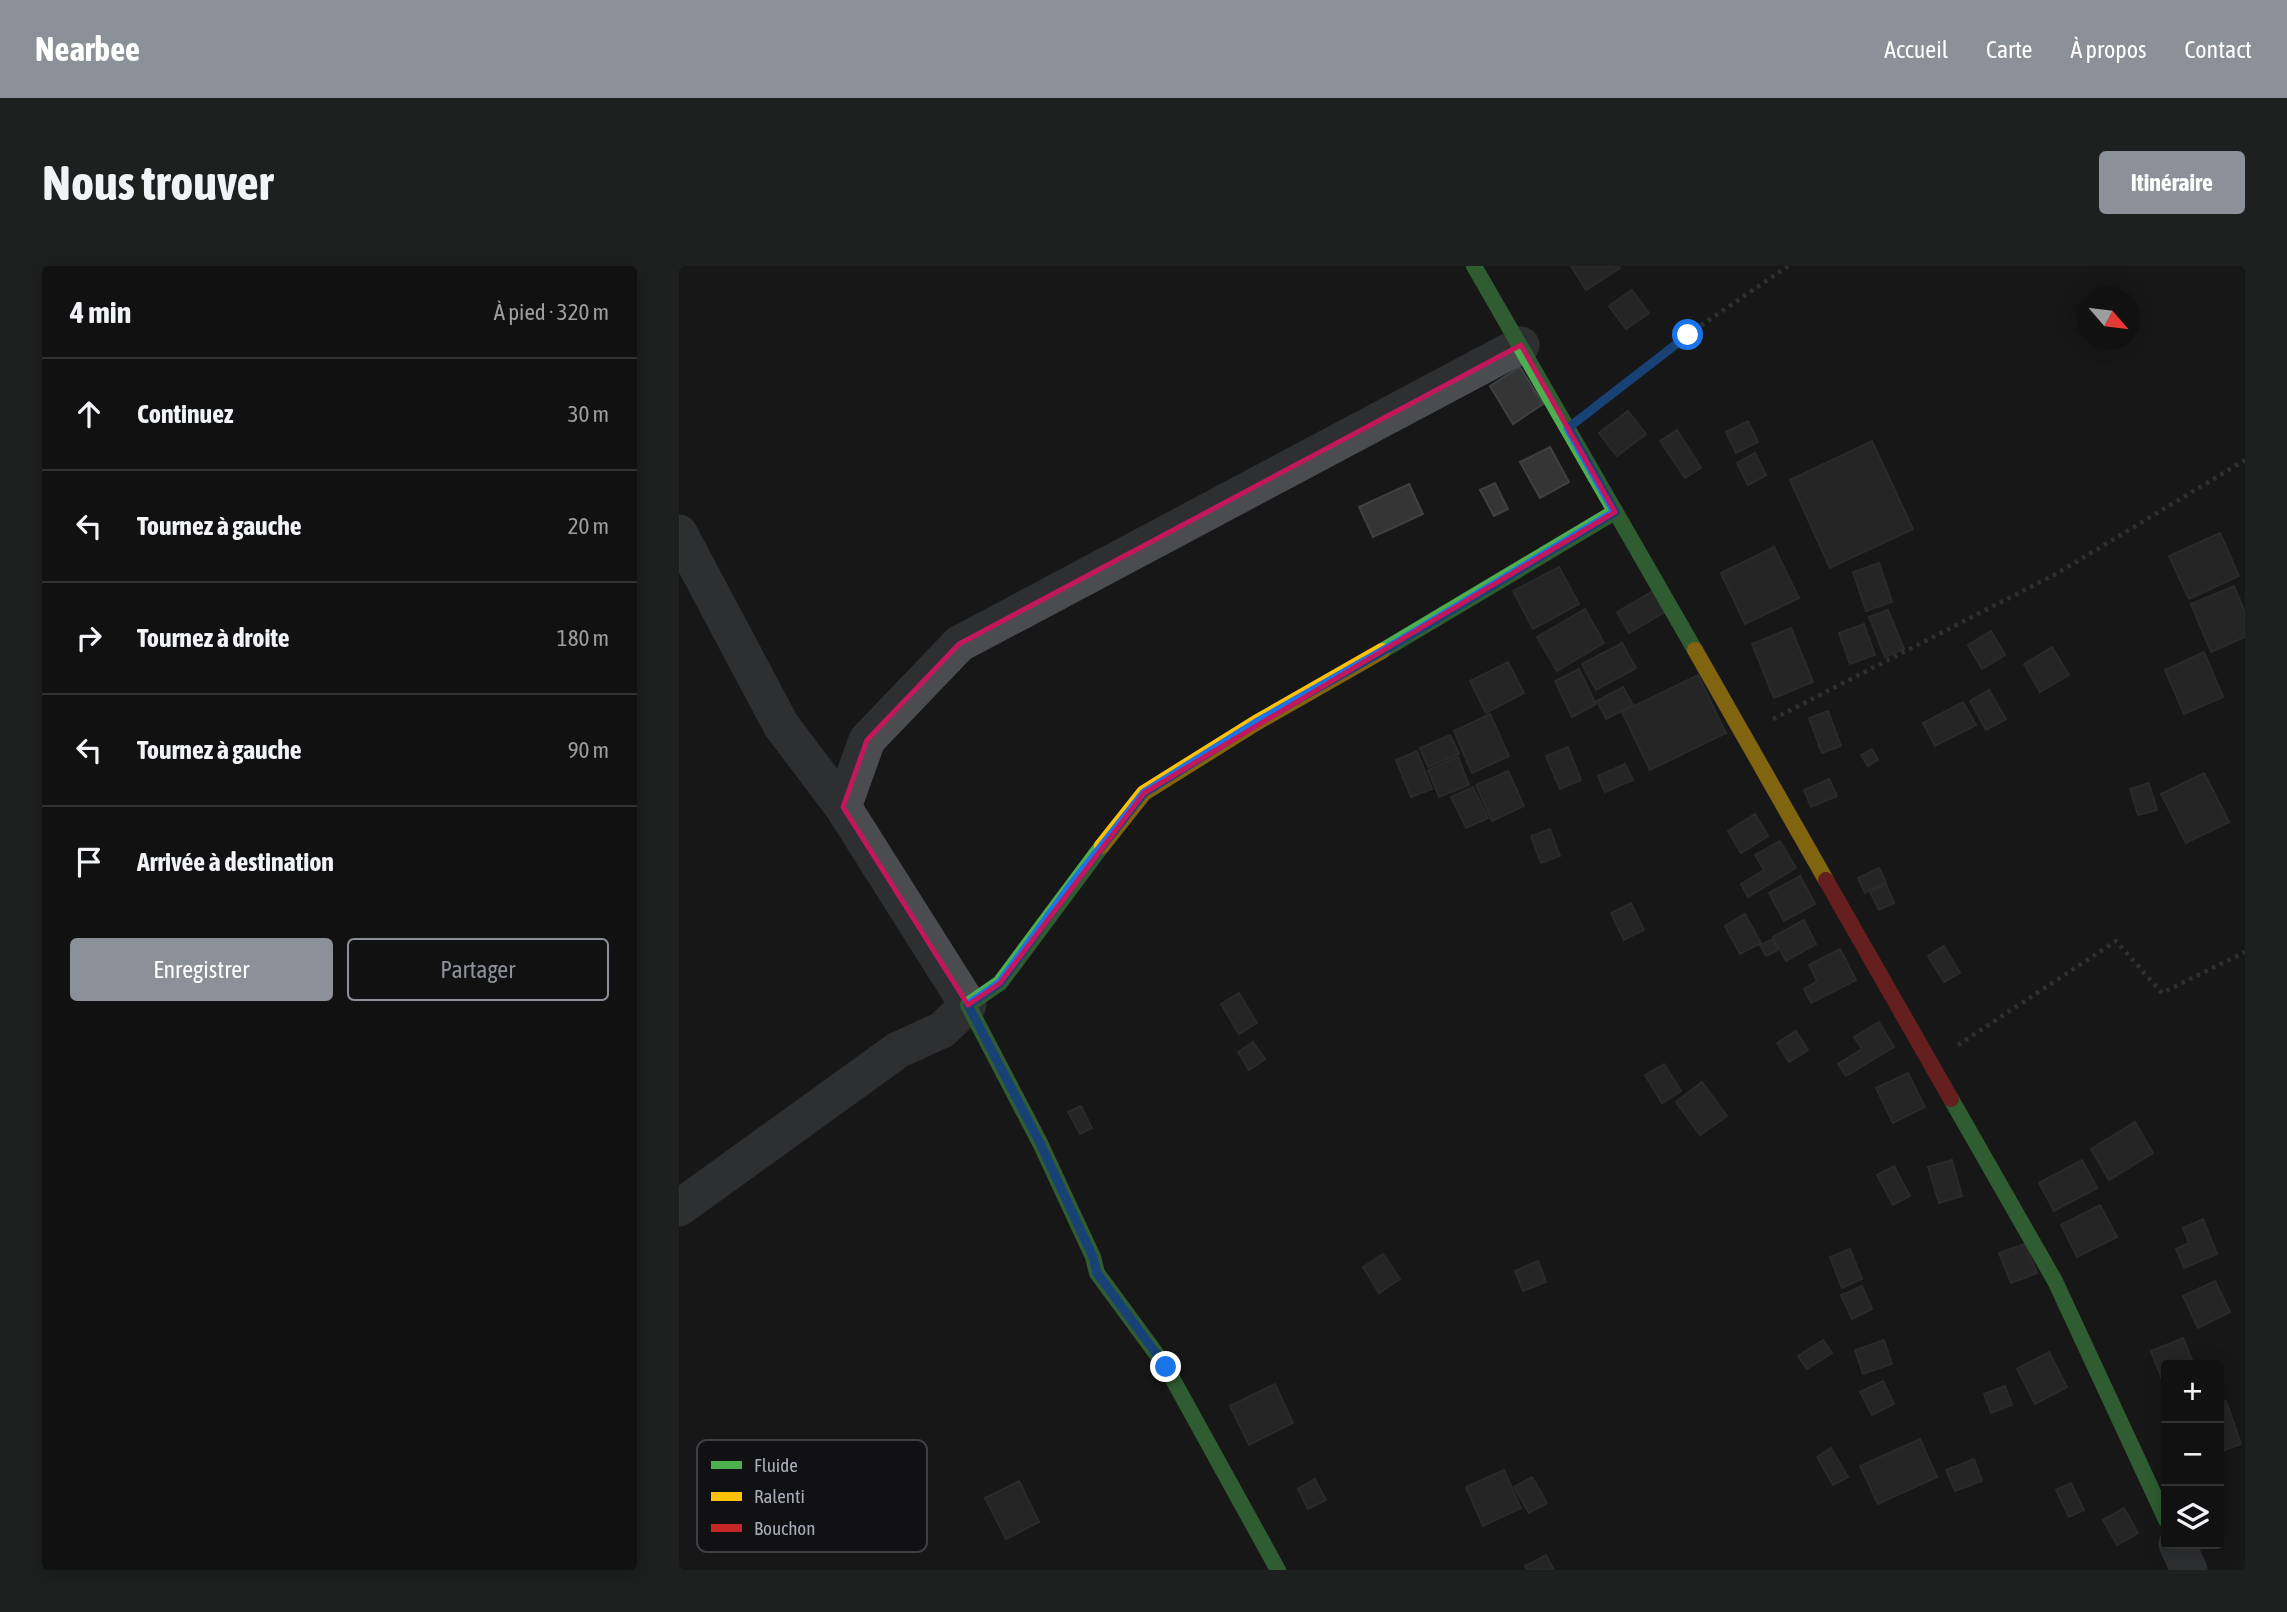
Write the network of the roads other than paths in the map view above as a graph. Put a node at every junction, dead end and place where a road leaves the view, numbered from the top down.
1 (1474, 266) edge
2 (1521, 345) junction
3 (1615, 512) junction
4 (679, 533) edge
5 (843, 807) junction
6 (968, 1005) junction
7 (679, 1208) edge
8 (2161, 1509) edge
9 (2179, 1549) edge
10 (1278, 1570) edge
11 (2189, 1570) edge

1 - 2 street
2 - 3 street
2 - 5 street
3 - 6 street
3 - 8 street
4 - 5 street
5 - 6 street
6 - 7 street
6 - 10 street
9 - 11 street

